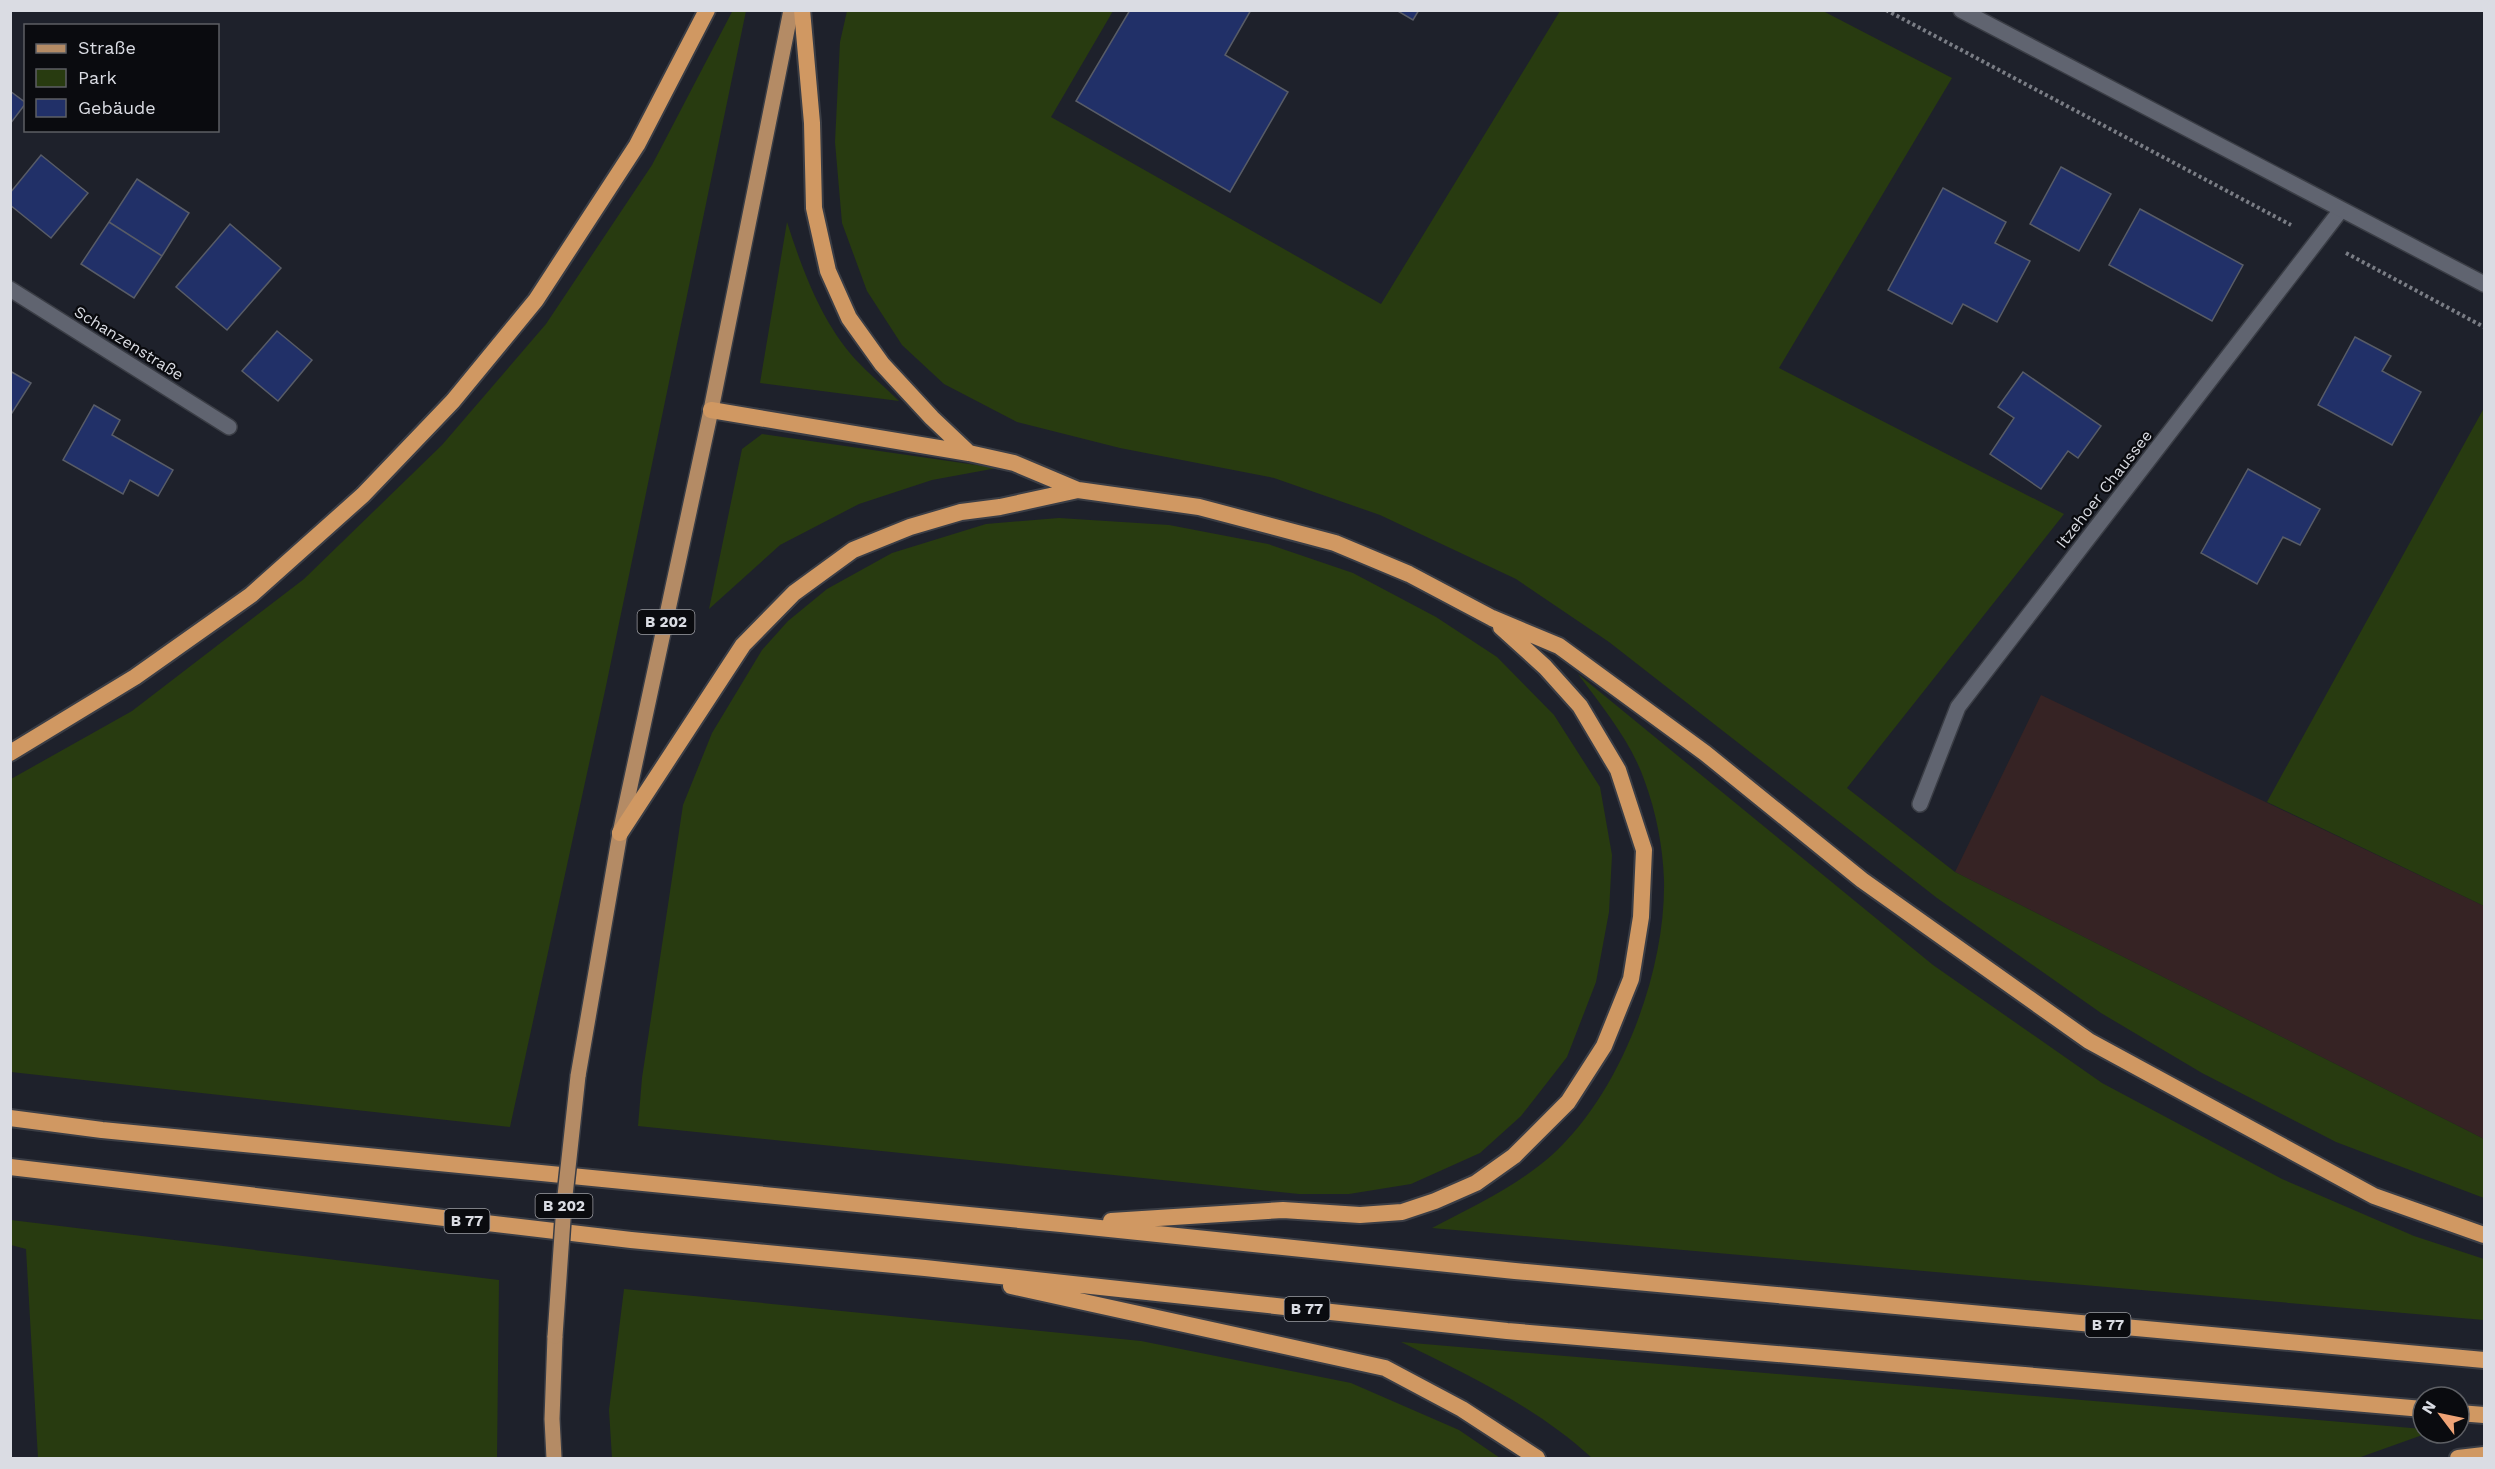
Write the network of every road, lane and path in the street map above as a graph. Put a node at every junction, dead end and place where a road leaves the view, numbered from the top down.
1 (706, 10) edge
2 (791, 10) edge
3 (802, 10) edge
4 (1886, 10) edge
5 (1960, 10) edge
6 (2342, 210) junction
7 (2319, 239) junction
8 (2484, 284) edge
9 (10, 290) edge
10 (2484, 327) edge
11 (711, 410) junction
12 (229, 427) dead end
13 (969, 453) junction
14 (1078, 490) junction
15 (1492, 618) junction
16 (10, 753) edge
17 (1920, 804) dead end
18 (620, 833) junction
19 (10, 1118) edge
20 (10, 1167) edge
21 (1061, 1224) junction
22 (2484, 1235) edge
23 (925, 1268) junction
24 (2484, 1360) edge
25 (2411, 1408) edge
26 (2484, 1455) edge
27 (554, 1458) edge
28 (1537, 1458) edge
29 (2458, 1458) edge

1 - 16 highway
2 - 11 main road, B 202
3 - 13 highway
4 - 7 path
5 - 6 street
6 - 7 street, Itzehoer Chaussee
6 - 8 street
7 - 10 path
7 - 17 street, Itzehoer Chaussee
9 - 12 street, Schanzenstraße
11 - 13 highway
11 - 18 main road, B 202
13 - 14 highway
14 - 15 highway
14 - 18 highway
15 - 21 highway
15 - 22 highway
18 - 27 main road, B 202, bridge
19 - 21 highway, B 77
20 - 23 highway, B 77
21 - 24 highway, B 77
23 - 25 highway, B 77
23 - 28 highway
26 - 29 highway

